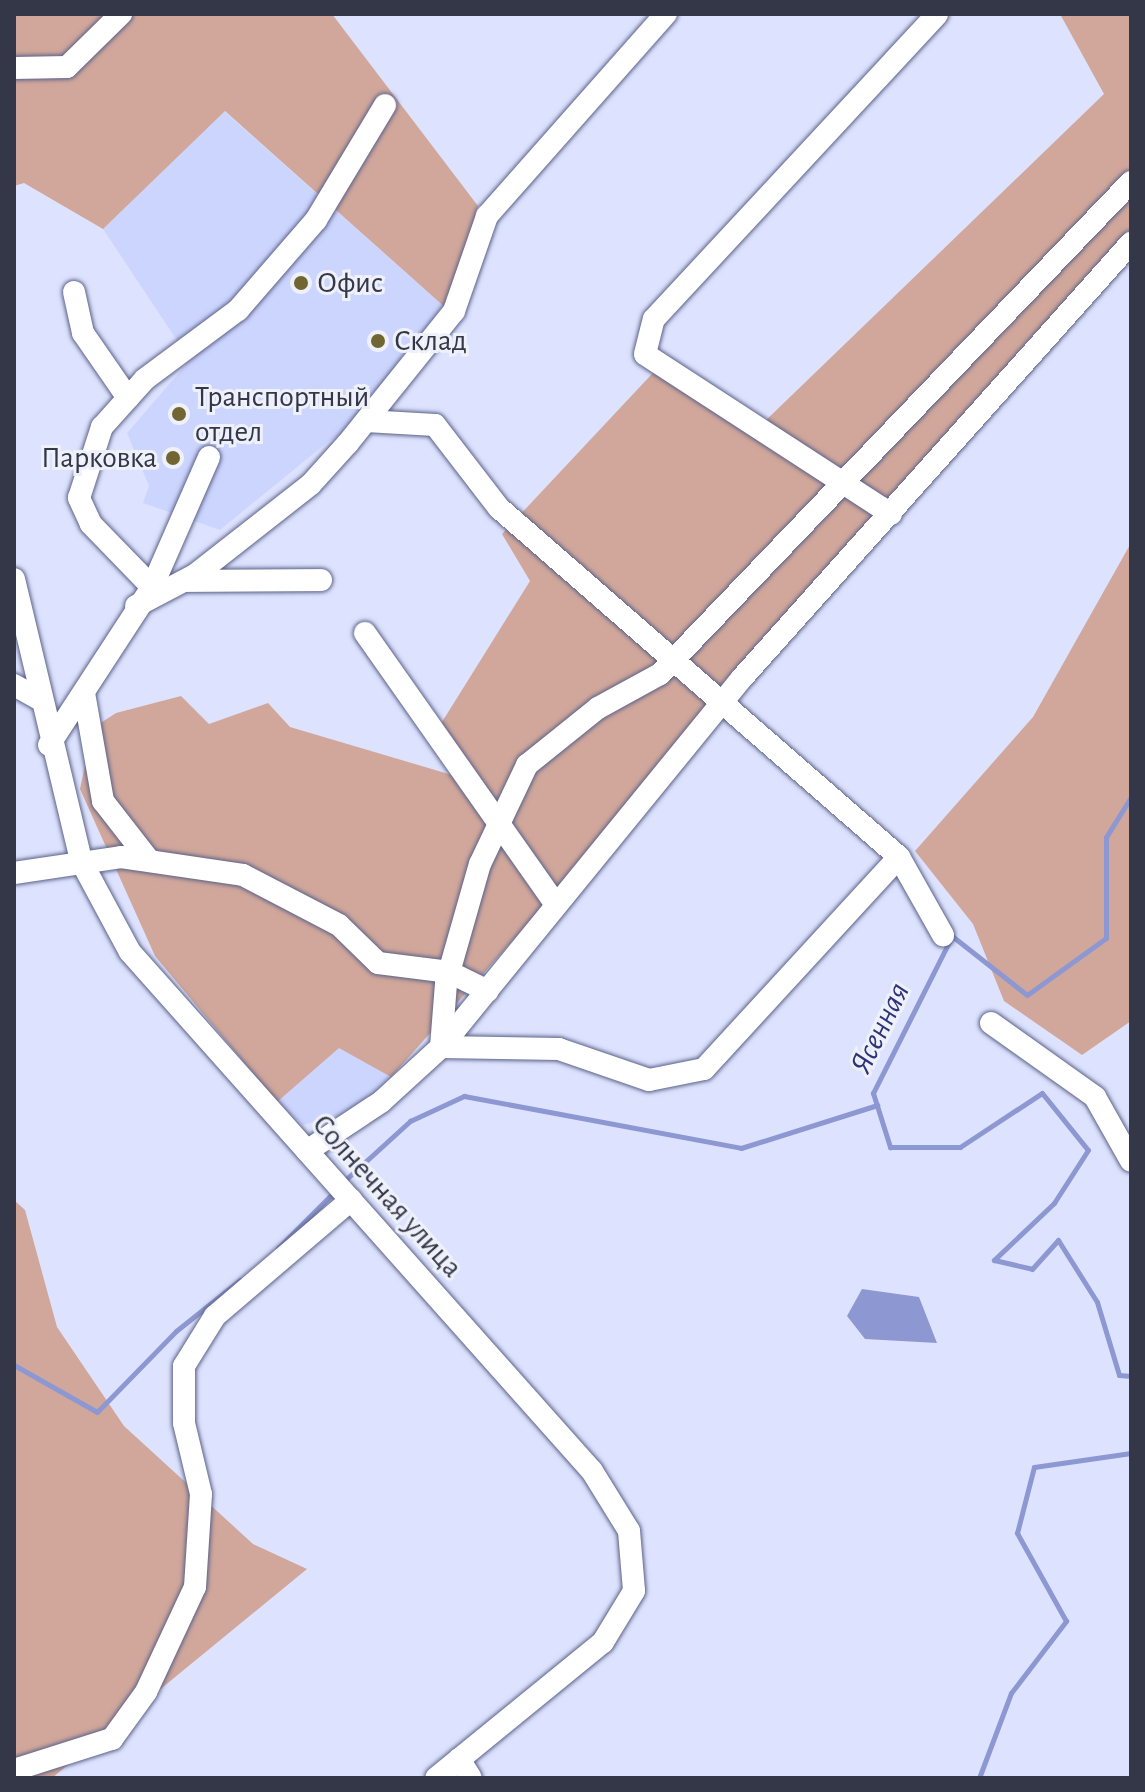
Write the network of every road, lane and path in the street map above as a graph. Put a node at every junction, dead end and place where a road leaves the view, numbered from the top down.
1 (121, 14) edge
2 (666, 14) edge
3 (937, 14) edge
4 (14, 68) edge
5 (385, 105) dead end
6 (1131, 182) edge
7 (1131, 243) edge
8 (74, 292) dead end
9 (128, 398) junction
10 (366, 421) junction
11 (209, 457) dead end
12 (846, 484) junction
13 (891, 514) junction
14 (14, 579) edge
15 (321, 580) dead end
16 (185, 581) junction
17 (152, 587) junction
18 (136, 606) junction
19 (365, 633) dead end
20 (673, 656) junction
21 (14, 685) edge
22 (84, 693) junction
23 (39, 699) junction
24 (721, 705) junction
25 (49, 745) junction
26 (499, 825) junction
27 (899, 857) junction
28 (149, 860) junction
29 (81, 861) junction
30 (14, 873) edge
31 (554, 902) junction
32 (943, 935) dead end
33 (449, 972) junction
34 (488, 991) junction
35 (991, 1023) dead end
36 (441, 1047) junction
37 (307, 1151) junction
38 (1131, 1161) edge
39 (351, 1200) junction
40 (465, 1769) edge
41 (14, 1770) edge
42 (436, 1778) edge

1 - 4 street
2 - 10 street
3 - 12 street
5 - 9 street
6 - 12 street
7 - 13 street
8 - 9 street
9 - 17 street
10 - 16 street
10 - 20 street
11 - 17 street
12 - 13 street
12 - 20 street
13 - 24 street
14 - 23 street, Солнечная улица
15 - 16 street
16 - 18 street
17 - 18 street
18 - 22 street
19 - 26 street
20 - 24 street
20 - 26 street
21 - 23 street
22 - 25 street
22 - 28 street
23 - 25 street, Солнечная улица
24 - 27 street
24 - 31 street
25 - 29 street, Солнечная улица
26 - 31 street
26 - 33 street
27 - 32 street
27 - 36 street
28 - 29 street
28 - 33 street
29 - 30 street
29 - 37 street, Солнечная улица
31 - 34 street
33 - 34 street
33 - 36 street
34 - 36 street
35 - 38 street
36 - 37 street
37 - 39 street, Солнечная улица
39 - 40 street, Солнечная улица
39 - 41 street
40 - 42 street, Солнечная улица

